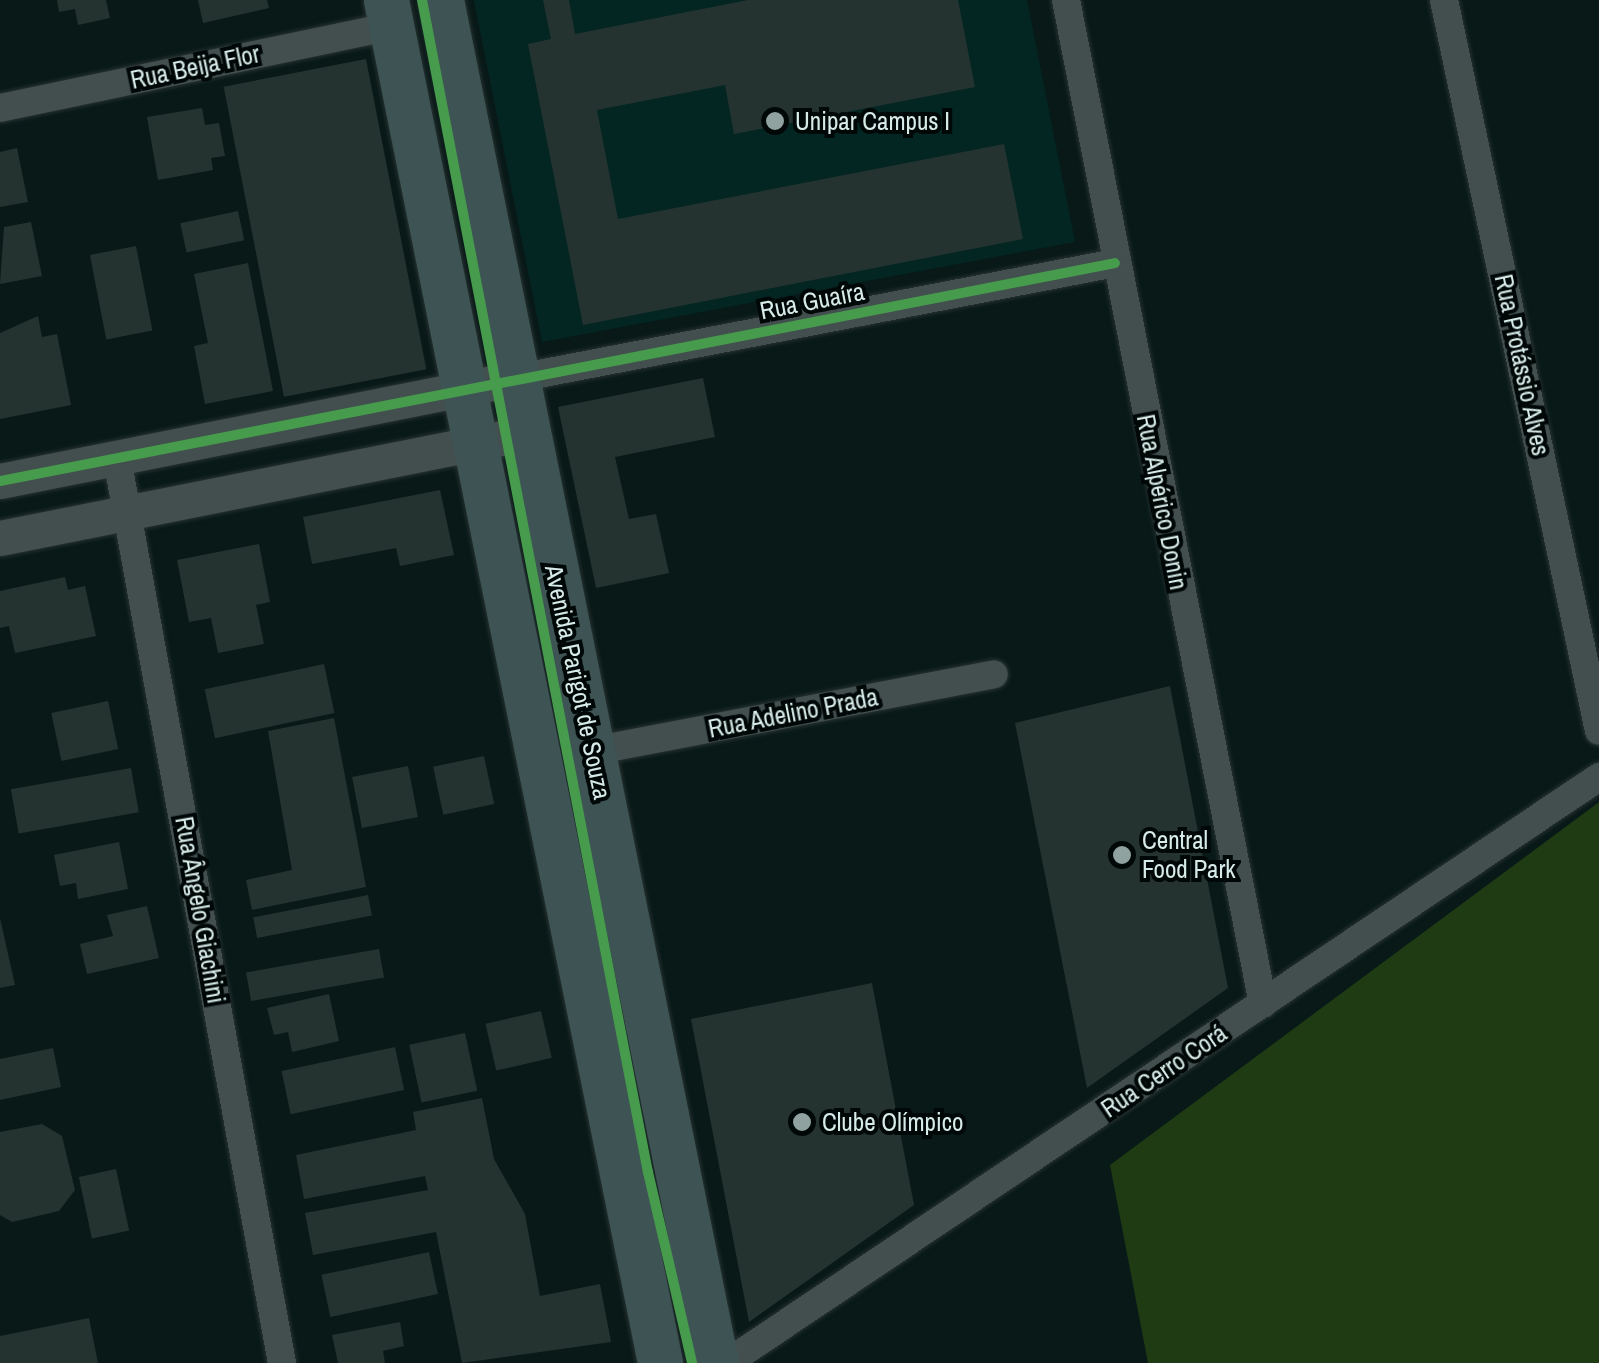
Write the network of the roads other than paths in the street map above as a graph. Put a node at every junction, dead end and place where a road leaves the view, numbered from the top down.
1 (441, 0) edge
2 (1066, 0) edge
3 (1444, 0) edge
4 (388, 13) edge
5 (0, 108) edge
6 (1114, 264) junction
7 (518, 378) junction
8 (464, 389) junction
9 (527, 433) junction
10 (475, 442) junction
11 (117, 458) junction
12 (0, 481) edge
13 (128, 513) junction
14 (0, 538) edge
15 (994, 674) dead end
16 (1599, 731) edge
17 (592, 752) junction
18 (1599, 776) edge
19 (1262, 1004) junction
20 (282, 1363) edge
21 (660, 1363) edge
22 (716, 1363) edge
23 (727, 1363) edge

1 - 7 main road, Avenida Parigot de Souza
2 - 6 street, Rua Alpérico Donin
3 - 16 street, Rua Protássio Alves
4 - 5 street, Rua Beija Flor
4 - 8 main road, Avenida Parigot de Souza
6 - 7 street, Rua Guaíra
6 - 19 street, Rua Alpérico Donin
7 - 8 street
7 - 9 main road, Avenida Parigot de Souza
8 - 10 main road, Avenida Parigot de Souza
8 - 11 street
9 - 10 street
9 - 17 main road, Avenida Parigot de Souza
10 - 13 street
10 - 21 main road, Avenida Parigot de Souza
11 - 12 street
11 - 13 street, Rua Ângelo Giachini
13 - 14 street
13 - 20 street, Rua Ângelo Giachini
15 - 17 street, Rua Adelino Prada
17 - 22 main road, Avenida Parigot de Souza
18 - 19 street, Rua Cerro Corá
19 - 23 street, Rua Cerro Corá

